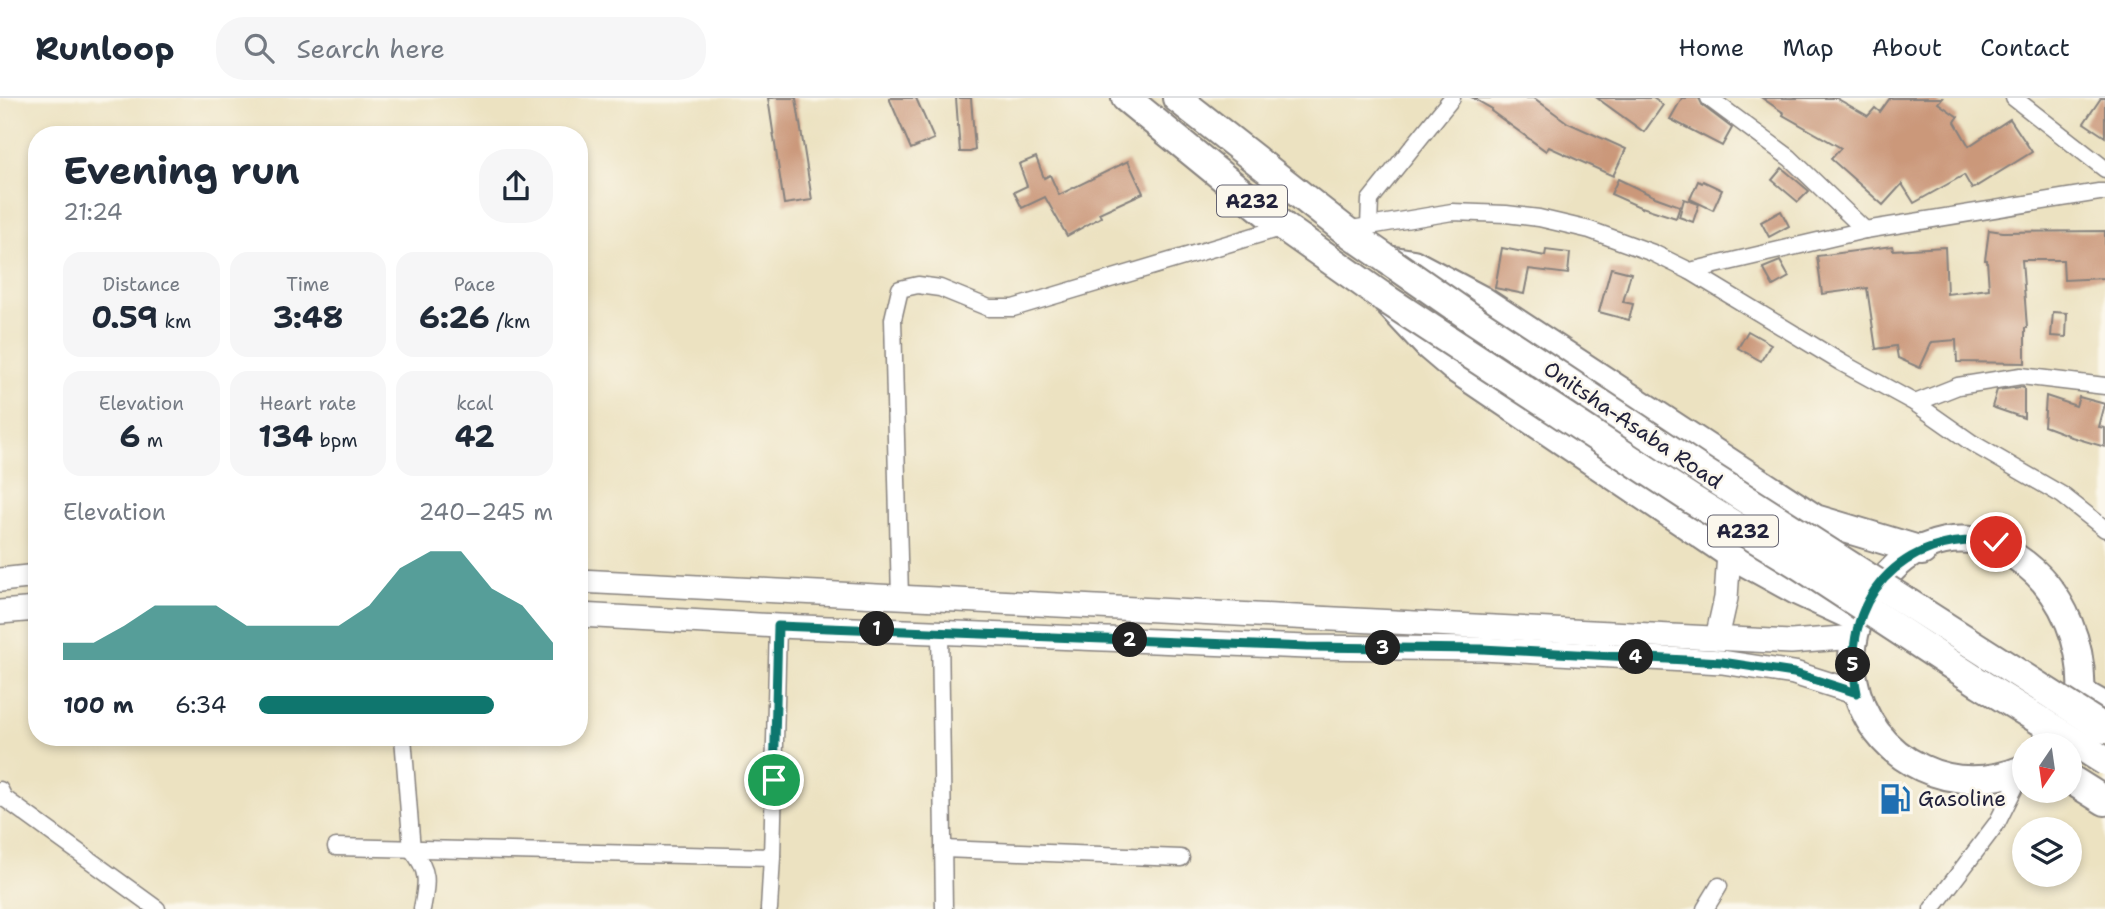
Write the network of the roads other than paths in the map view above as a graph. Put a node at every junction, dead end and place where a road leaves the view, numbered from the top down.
1 (1126, 98) edge
2 (1177, 98) edge
3 (1452, 98) edge
4 (1709, 98) edge
5 (2014, 98) edge
6 (2105, 169) edge
7 (2103, 191) edge
8 (1284, 227) junction
9 (1357, 228) junction
10 (1865, 230) junction
11 (1388, 260) junction
12 (1690, 271) junction
13 (1383, 297) junction
14 (2105, 386) edge
15 (1915, 402) junction
16 (2105, 530) edge
17 (1922, 551) junction
18 (1729, 553) junction
19 (28, 577) edge
20 (0, 580) edge
21 (588, 582) edge
22 (900, 598) junction
23 (28, 610) edge
24 (0, 612) edge
25 (588, 615) edge
26 (778, 626) junction
27 (1857, 628) junction
28 (940, 631) junction
29 (1717, 638) junction
30 (2099, 646) edge
31 (1857, 693) junction
32 (2098, 693) edge
33 (2105, 729) edge
34 (2067, 733) edge
35 (404, 746) edge
36 (2105, 761) edge
37 (2012, 772) edge
38 (2082, 787) edge
39 (0, 790) edge
40 (2012, 793) edge
41 (2105, 801) edge
42 (335, 847) dead end
43 (943, 849) junction
44 (412, 850) junction
45 (772, 857) junction
46 (1181, 858) dead end
47 (1719, 886) dead end
48 (157, 909) edge
49 (422, 909) edge
50 (769, 909) edge
51 (944, 909) edge
52 (1705, 909) edge
53 (1932, 909) edge

1 - 8 highway, A232
2 - 9 highway, Onitsha-Asaba Road / A232
3 - 9 street
4 - 10 street
5 - 6 street
7 - 10 street
8 - 13 highway, A232
8 - 22 street
9 - 11 highway, Onitsha-Asaba Road / A232
9 - 12 street
10 - 12 street
11 - 17 highway
11 - 33 highway, Onitsha-Asaba Road / A232, bridge
12 - 15 street
13 - 18 highway
13 - 36 highway, A232, bridge
14 - 15 street
15 - 16 street
17 - 27 main road
17 - 30 main road
18 - 27 highway
18 - 29 main road
19 - 20 main road
21 - 22 main road
22 - 29 main road
23 - 24 main road
25 - 26 main road
26 - 28 main road
26 - 45 street
27 - 29 main road
27 - 31 main road
28 - 31 main road
28 - 43 street
30 - 32 main road
31 - 37 main road
32 - 34 main road
35 - 44 street
38 - 41 highway
39 - 48 street
40 - 53 street
42 - 44 street
43 - 46 street
43 - 51 street
44 - 45 street
44 - 49 street
45 - 50 street
47 - 52 street

